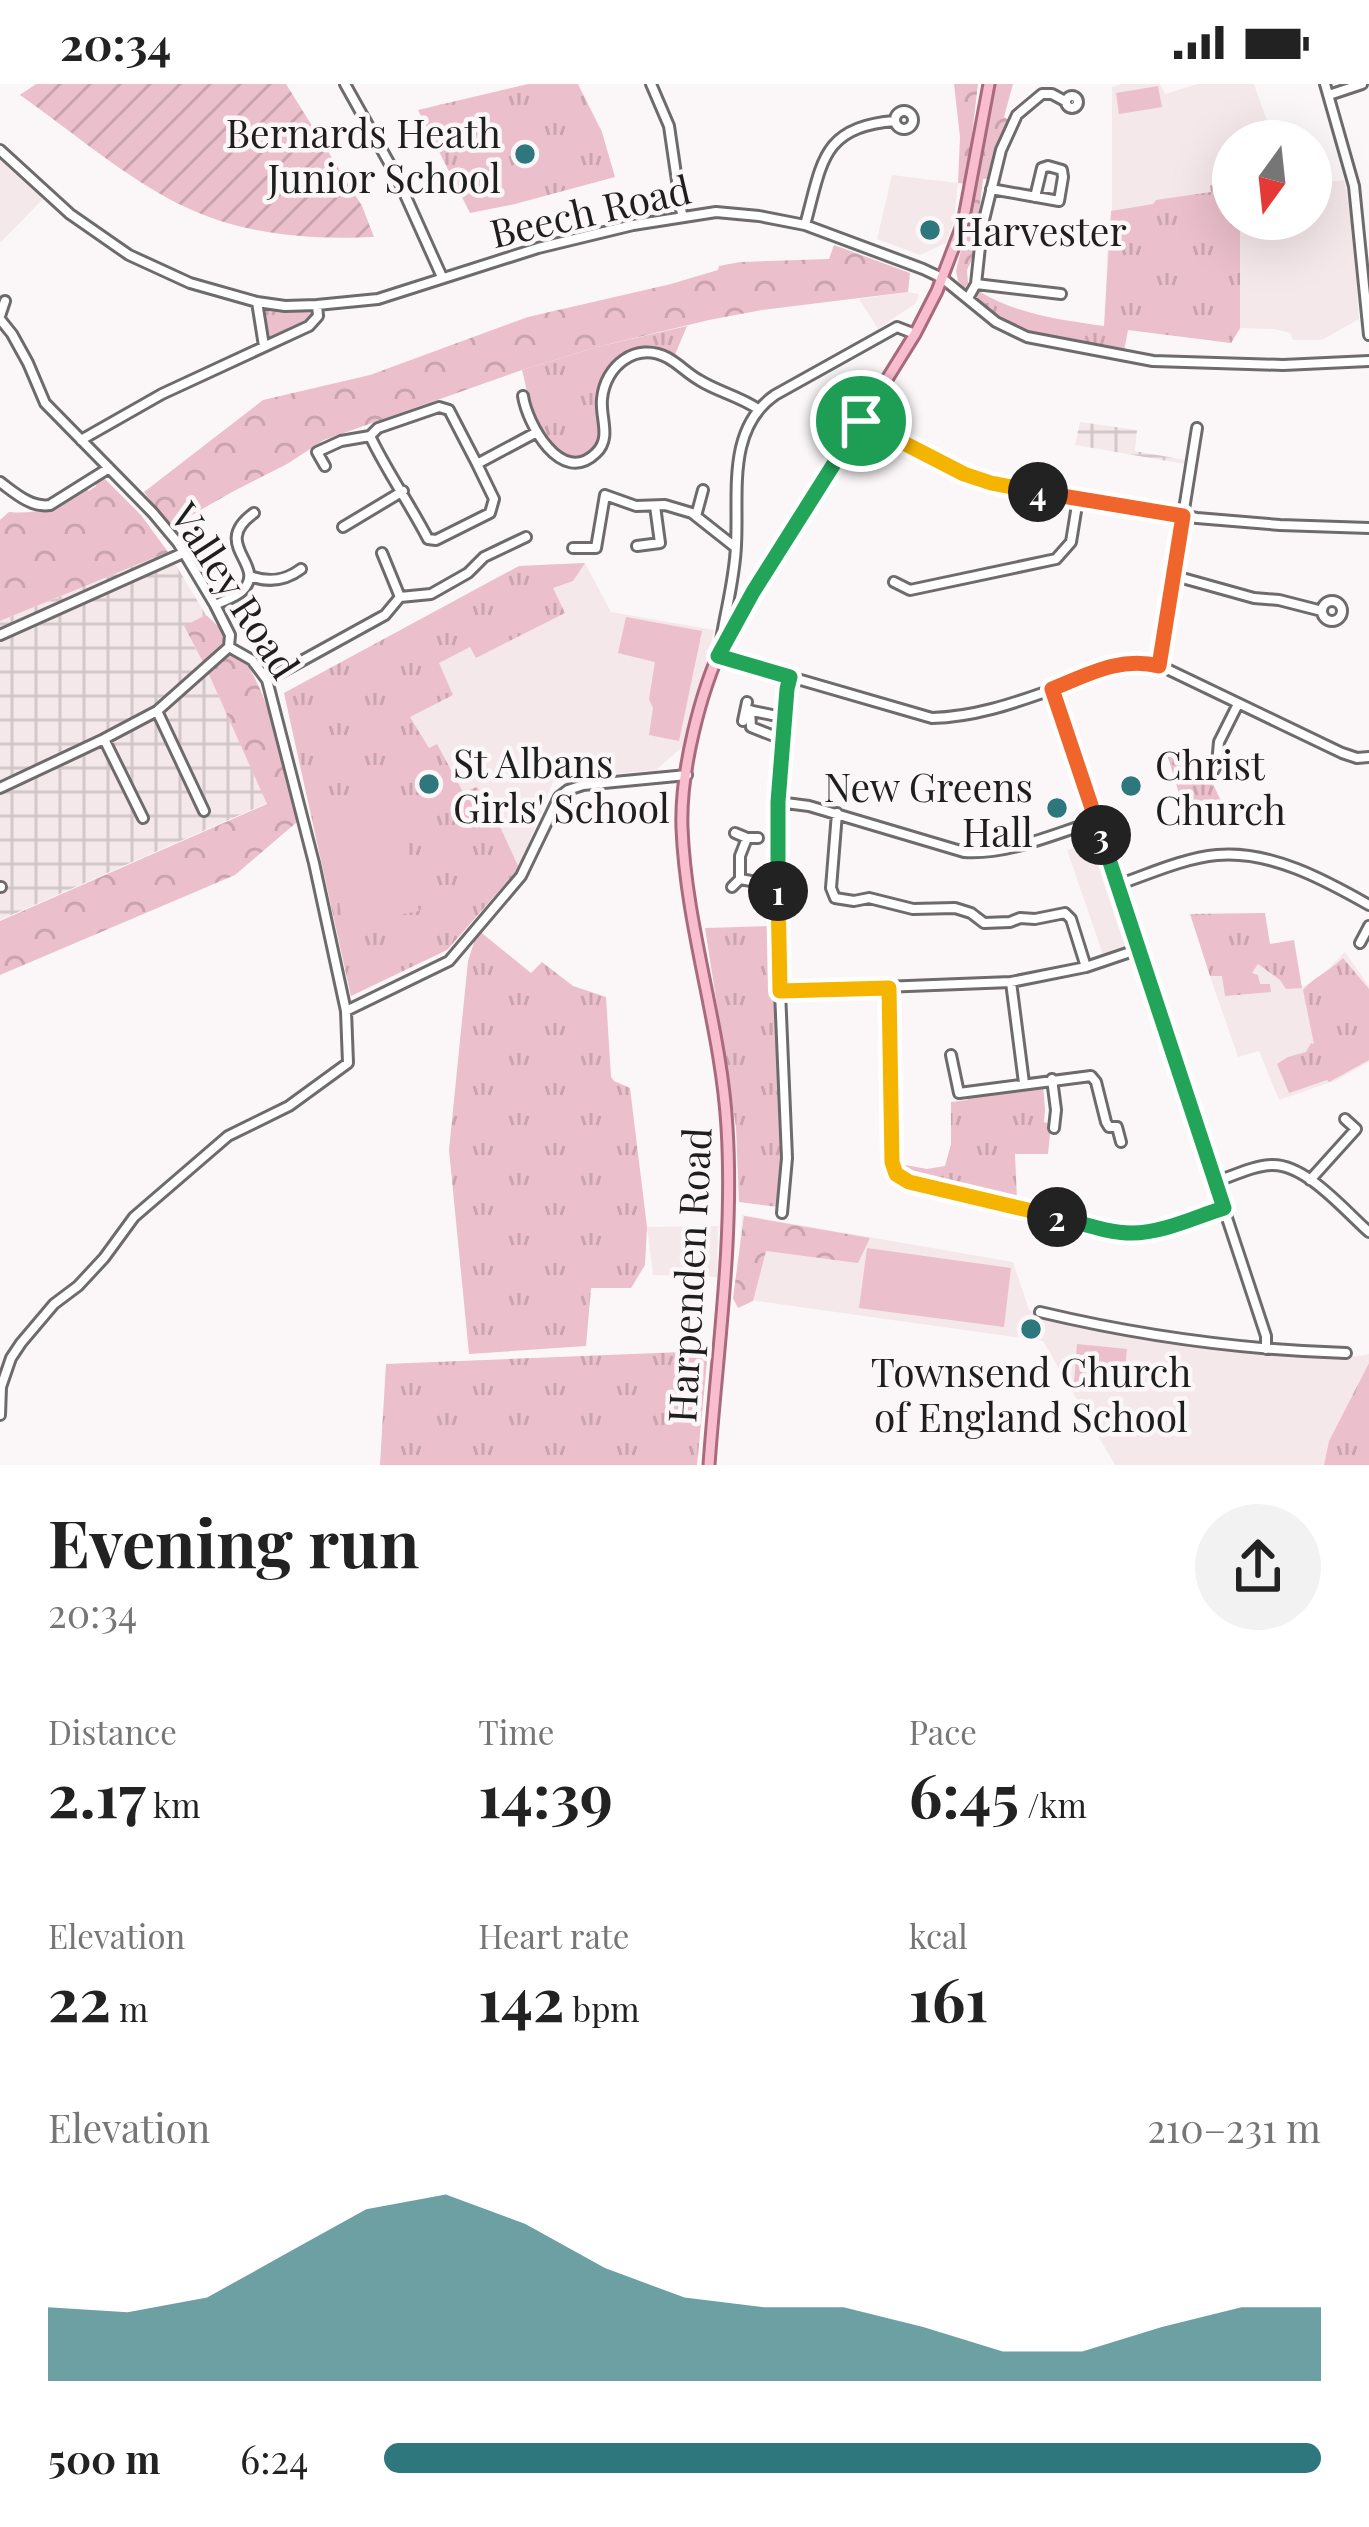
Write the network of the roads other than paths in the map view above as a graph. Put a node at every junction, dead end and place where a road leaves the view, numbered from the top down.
1 (344, 84) edge
2 (651, 84) edge
3 (988, 84) edge
4 (1361, 84) edge
5 (1327, 89) edge
6 (1065, 101) dead end
7 (895, 122) dead end
8 (0, 150) edge
9 (1369, 183) edge
10 (1354, 186) junction
11 (991, 189) junction
12 (1035, 197) junction
13 (682, 215) junction
14 (805, 225) junction
15 (1365, 260) edge
16 (442, 277) junction
17 (942, 278) junction
18 (976, 284) junction
19 (1061, 295) dead end
20 (968, 298) junction
21 (5, 301) dead end
22 (257, 302) junction
23 (317, 305) junction
24 (0, 318) edge
25 (915, 334) junction
26 (1369, 335) edge
27 (264, 346) junction
28 (1369, 361) edge
29 (523, 396) dead end
30 (758, 409) junction
31 (861, 421) junction
32 (1197, 428) dead end
33 (537, 432) junction
34 (370, 436) junction
35 (81, 440) junction
36 (477, 464) junction
37 (325, 466) dead end
38 (109, 468) junction
39 (0, 482) edge
40 (703, 490) dead end
41 (403, 491) junction
42 (1078, 499) junction
43 (655, 506) junction
44 (254, 513) dead end
45 (696, 516) junction
46 (1183, 516) junction
47 (343, 527) dead end
48 (1369, 528) edge
49 (526, 537) dead end
50 (637, 547) dead end
51 (573, 548) dead end
52 (736, 548) junction
53 (183, 553) junction
54 (382, 553) dead end
55 (302, 569) dead end
56 (250, 576) junction
57 (1174, 576) junction
58 (894, 582) dead end
59 (400, 597) junction
60 (215, 605) junction
61 (1322, 611) dead end
62 (0, 635) edge
63 (722, 640) dead end
64 (229, 647) junction
65 (718, 656) junction
66 (1159, 666) junction
67 (790, 677) junction
68 (267, 680) junction
69 (1052, 689) junction
70 (1238, 704) junction
71 (748, 707) junction
72 (157, 711) junction
73 (772, 716) dead end
74 (743, 721) dead end
75 (104, 739) junction
76 (784, 740) junction
77 (1369, 757) edge
78 (687, 775) junction
79 (1211, 775) dead end
80 (0, 788) edge
81 (778, 802) junction
82 (204, 812) dead end
83 (837, 814) junction
84 (143, 818) dead end
85 (1096, 821) junction
86 (735, 833) dead end
87 (1118, 885) junction
88 (778, 886) junction
89 (1369, 905) edge
90 (1369, 926) edge
91 (1360, 943) dead end
92 (1139, 950) junction
93 (1086, 967) junction
94 (1011, 982) junction
95 (889, 988) junction
96 (780, 991) junction
97 (346, 1011) junction
98 (952, 1055) dead end
99 (1052, 1079) junction
100 (1024, 1083) junction
101 (1345, 1120) dead end
102 (1054, 1128) dead end
103 (1121, 1142) dead end
104 (1310, 1180) junction
105 (1215, 1182) junction
106 (1224, 1208) junction
107 (782, 1213) dead end
108 (1369, 1232) edge
109 (1040, 1312) dead end
110 (1266, 1349) junction
111 (1346, 1353) dead end
112 (0, 1415) edge
113 (709, 1465) edge

1 - 16 street
2 - 13 street
3 - 17 main road, Harpenden Road
4 - 5 street
5 - 10 street
6 - 11 street
7 - 14 street
8 - 22 street, Beech Road
9 - 10 street
10 - 15 street
11 - 12 street
11 - 18 street
12 - 12 street
13 - 14 street, Beech Road
13 - 16 street, Beech Road
14 - 17 street, Beech Road
15 - 26 street
16 - 23 street, Beech Road
17 - 20 street, Beech Road
17 - 25 main road, Harpenden Road
18 - 19 street
18 - 20 street
20 - 28 street, Beech Road
21 - 24 street
22 - 23 street, Beech Road
22 - 27 street
23 - 27 street
24 - 35 street, Valley Road
25 - 30 street
25 - 31 main road, Harpenden Road
27 - 35 street
29 - 33 street
30 - 33 street
30 - 52 street
31 - 42 street
31 - 65 main road, Harpenden Road
32 - 46 street
33 - 36 street
34 - 36 street
34 - 37 street
34 - 41 street
35 - 38 street, Valley Road
36 - 41 street
38 - 39 street
38 - 53 street, Valley Road
40 - 45 street
41 - 47 street
42 - 46 street
42 - 58 street
43 - 45 street
43 - 50 street
43 - 51 street
44 - 56 street
45 - 52 street
46 - 48 street
46 - 57 street
49 - 59 street
52 - 63 street
53 - 60 street, Valley Road
53 - 62 street
54 - 59 street
55 - 56 street
56 - 60 street
57 - 61 street
57 - 66 street
59 - 68 street
60 - 64 street, Valley Road
64 - 68 street, Valley Road
64 - 72 street
65 - 67 street
65 - 78 main road, Harpenden Road
66 - 69 street
66 - 70 street
67 - 69 street
67 - 76 street
68 - 97 street, Valley Road
69 - 85 street
70 - 77 street
70 - 79 street
71 - 73 street
71 - 74 street
71 - 76 street
72 - 75 street
72 - 82 street
75 - 80 street
75 - 84 street
76 - 81 street
78 - 97 street
78 - 113 main road, Harpenden Road
81 - 83 street
81 - 88 street
83 - 85 street
83 - 93 street
85 - 87 street
86 - 88 street
87 - 89 street
87 - 92 street
88 - 96 street
90 - 91 street
92 - 93 street
92 - 105 street
93 - 94 street
94 - 95 street
94 - 100 street
95 - 96 street
95 - 106 street
96 - 107 street
97 - 112 street, Valley Road
98 - 100 street
99 - 100 street
99 - 102 street
99 - 103 street
101 - 104 street
104 - 105 street
104 - 108 street
105 - 106 street
106 - 110 street
109 - 110 street
110 - 111 street

